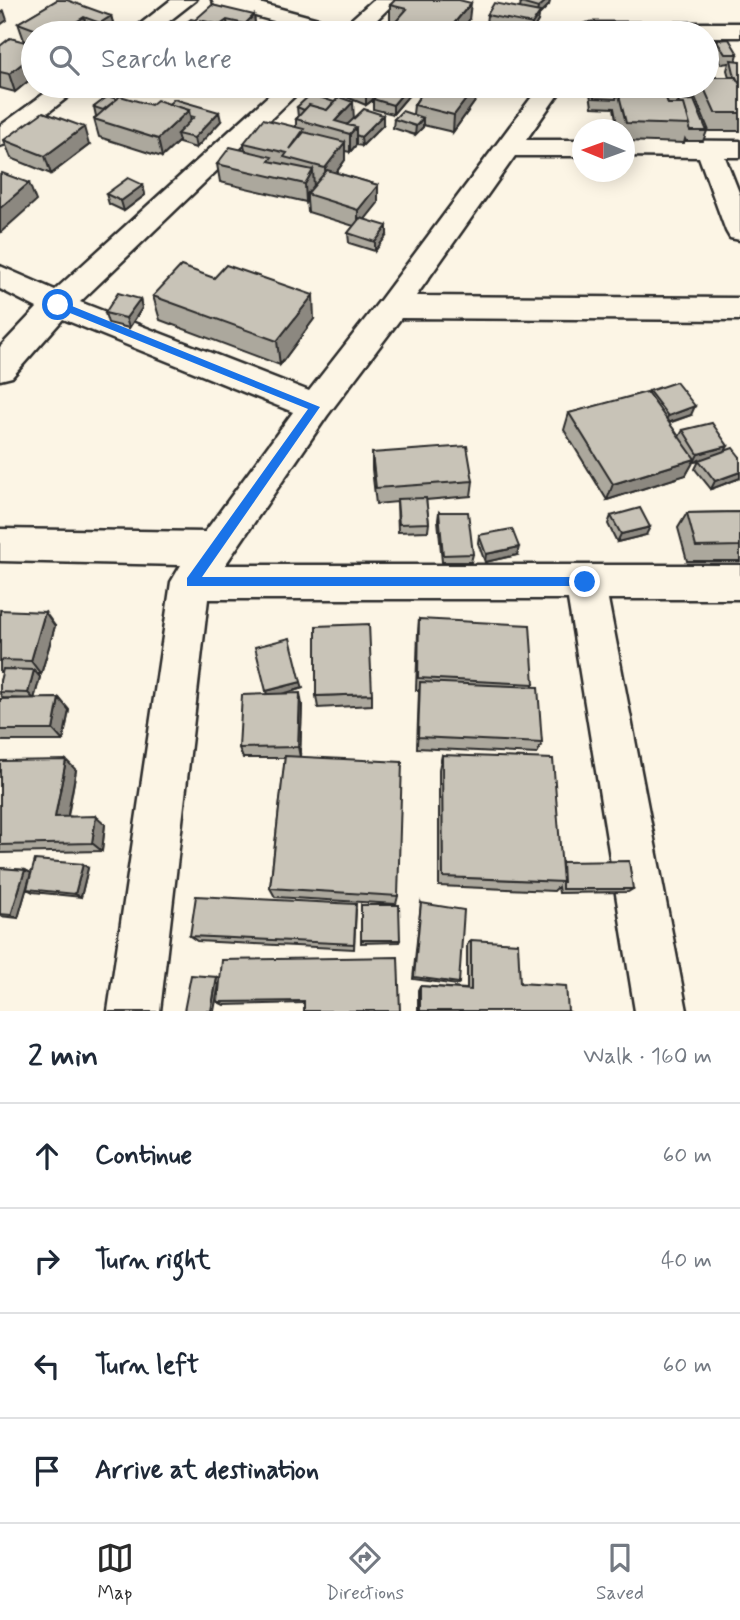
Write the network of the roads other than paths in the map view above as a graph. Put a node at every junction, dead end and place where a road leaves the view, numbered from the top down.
1 (184, 0) edge
2 (223, 0) edge
3 (386, 0) edge
4 (607, 10) dead end
5 (156, 21) edge
6 (299, 21) edge
7 (363, 21) edge
8 (599, 21) edge
9 (719, 30) edge
10 (740, 30) edge
11 (53, 98) edge
12 (280, 98) edge
13 (538, 98) edge
14 (0, 138) edge
15 (508, 148) junction
16 (572, 148) edge
17 (635, 148) edge
18 (709, 149) junction
19 (740, 149) edge
20 (740, 231) edge
21 (0, 276) edge
22 (58, 305) junction
23 (392, 307) junction
24 (740, 309) edge
25 (0, 368) edge
26 (315, 407) junction
27 (0, 545) edge
28 (215, 549) junction
29 (191, 582) junction
30 (585, 582) junction
31 (740, 582) edge
32 (134, 1011) edge
33 (661, 1011) edge

1 - 5 street
2 - 6 street
3 - 7 street
4 - 8 street
9 - 10 street
11 - 14 street
12 - 22 street
13 - 15 street
15 - 16 street
15 - 23 street
17 - 18 street
18 - 19 street
18 - 20 street
21 - 22 street
22 - 25 street
22 - 26 street
23 - 24 street
23 - 26 street
26 - 28 street
27 - 28 street
28 - 29 street
29 - 30 street
29 - 32 street
30 - 31 street
30 - 33 street

